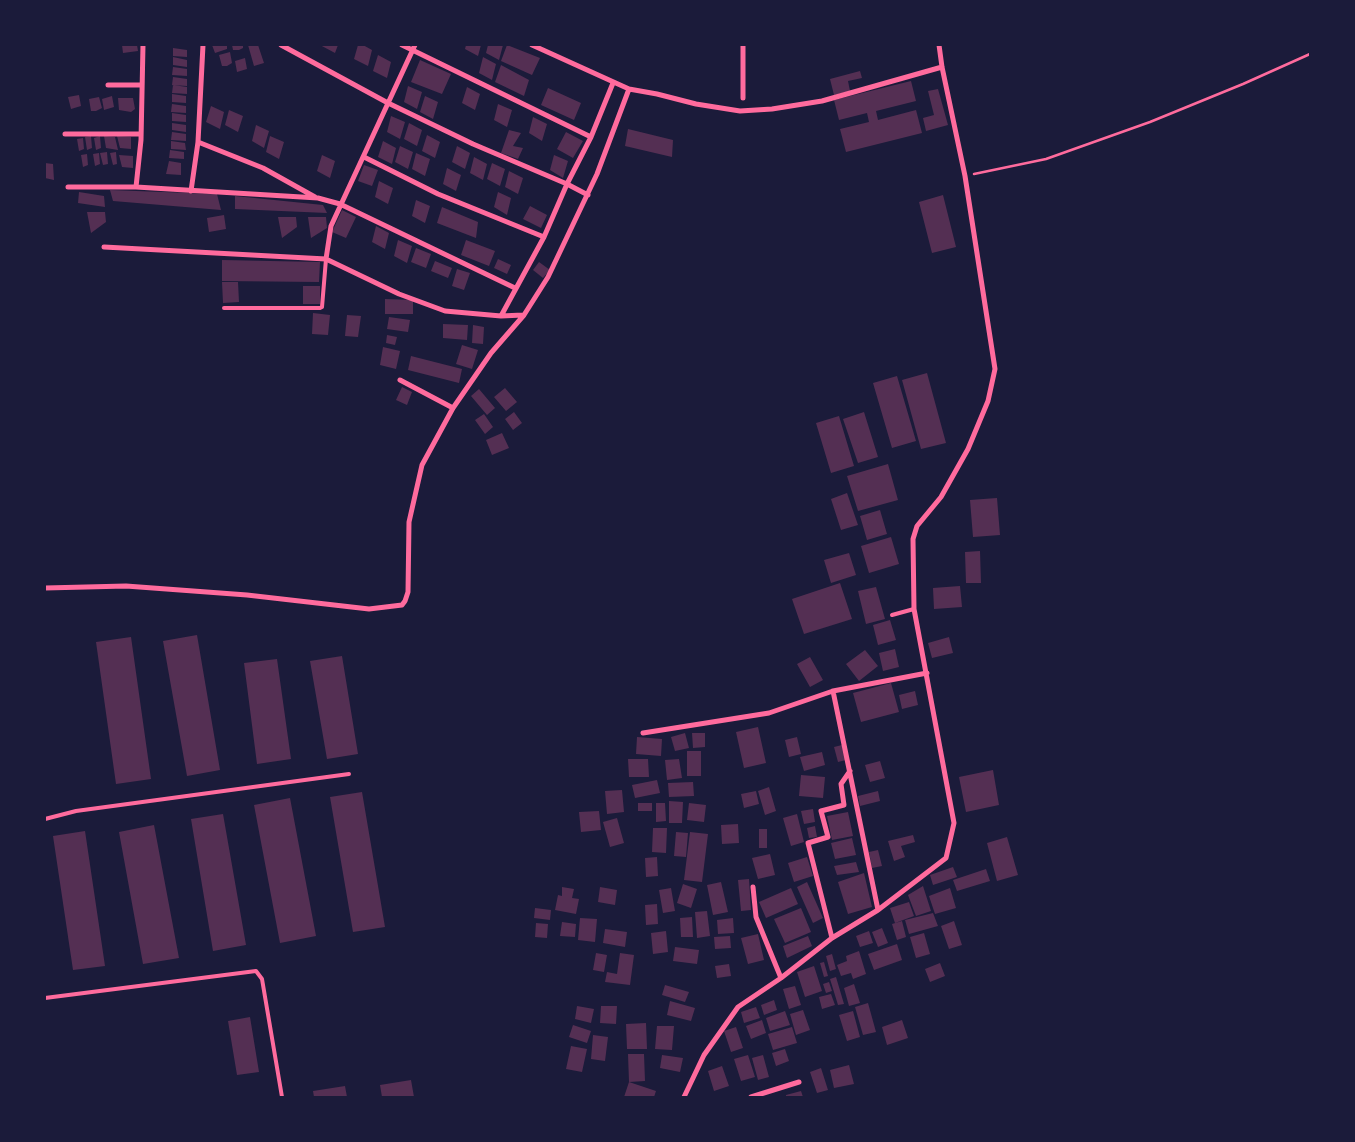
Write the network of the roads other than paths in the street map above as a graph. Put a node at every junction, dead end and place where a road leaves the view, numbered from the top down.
1 (143, 45) edge
2 (203, 45) edge
3 (281, 45) edge
4 (402, 45) edge
5 (532, 45) edge
6 (743, 45) edge
7 (939, 45) edge
8 (413, 47) edge
9 (942, 66) junction
10 (613, 83) junction
11 (108, 85) dead end
12 (142, 85) junction
13 (629, 88) junction
14 (743, 98) dead end
15 (388, 103) junction
16 (65, 134) dead end
17 (141, 134) junction
18 (591, 137) junction
19 (198, 142) junction
20 (364, 157) junction
21 (567, 184) junction
22 (68, 188) dead end
23 (136, 188) junction
24 (191, 190) junction
25 (588, 195) junction
26 (318, 198) junction
27 (340, 204) junction
28 (544, 238) junction
29 (104, 247) dead end
30 (326, 259) junction
31 (515, 288) junction
32 (224, 308) dead end
33 (524, 315) junction
34 (501, 316) junction
35 (400, 380) dead end
36 (453, 408) junction
37 (45, 588) edge
38 (914, 609) junction
39 (892, 615) dead end
40 (927, 673) junction
41 (833, 691) junction
42 (643, 733) dead end
43 (850, 771) junction
44 (349, 774) dead end
45 (45, 819) edge
46 (753, 887) dead end
47 (878, 910) junction
48 (832, 938) junction
49 (781, 978) junction
50 (45, 998) edge
51 (799, 1082) dead end
52 (282, 1097) edge
53 (684, 1097) edge
54 (751, 1097) edge

1 - 12 street
2 - 19 street
3 - 15 street
4 - 8 street
5 - 10 street
6 - 14 street
7 - 9 street
8 - 15 street
8 - 18 street
9 - 13 street
9 - 38 street
10 - 13 street
10 - 18 street
11 - 12 street
12 - 17 street
13 - 25 street
15 - 20 street
15 - 21 street
16 - 17 street
17 - 23 street
18 - 21 street
19 - 24 street
19 - 26 street
20 - 27 street
20 - 28 street
21 - 25 street
21 - 28 street
22 - 23 street
23 - 24 street
24 - 26 street
25 - 33 street
26 - 27 street
27 - 30 street
27 - 31 street
28 - 31 street
29 - 30 street
30 - 32 lane
30 - 34 street
31 - 34 street
33 - 34 street
33 - 36 street
35 - 36 street
36 - 37 street
38 - 39 lane
38 - 40 street
40 - 41 street
40 - 47 street
41 - 42 street
41 - 43 street
43 - 47 street
43 - 48 street
44 - 45 lane
46 - 49 street
47 - 48 street
48 - 49 street
49 - 53 street
50 - 52 lane
51 - 54 street

